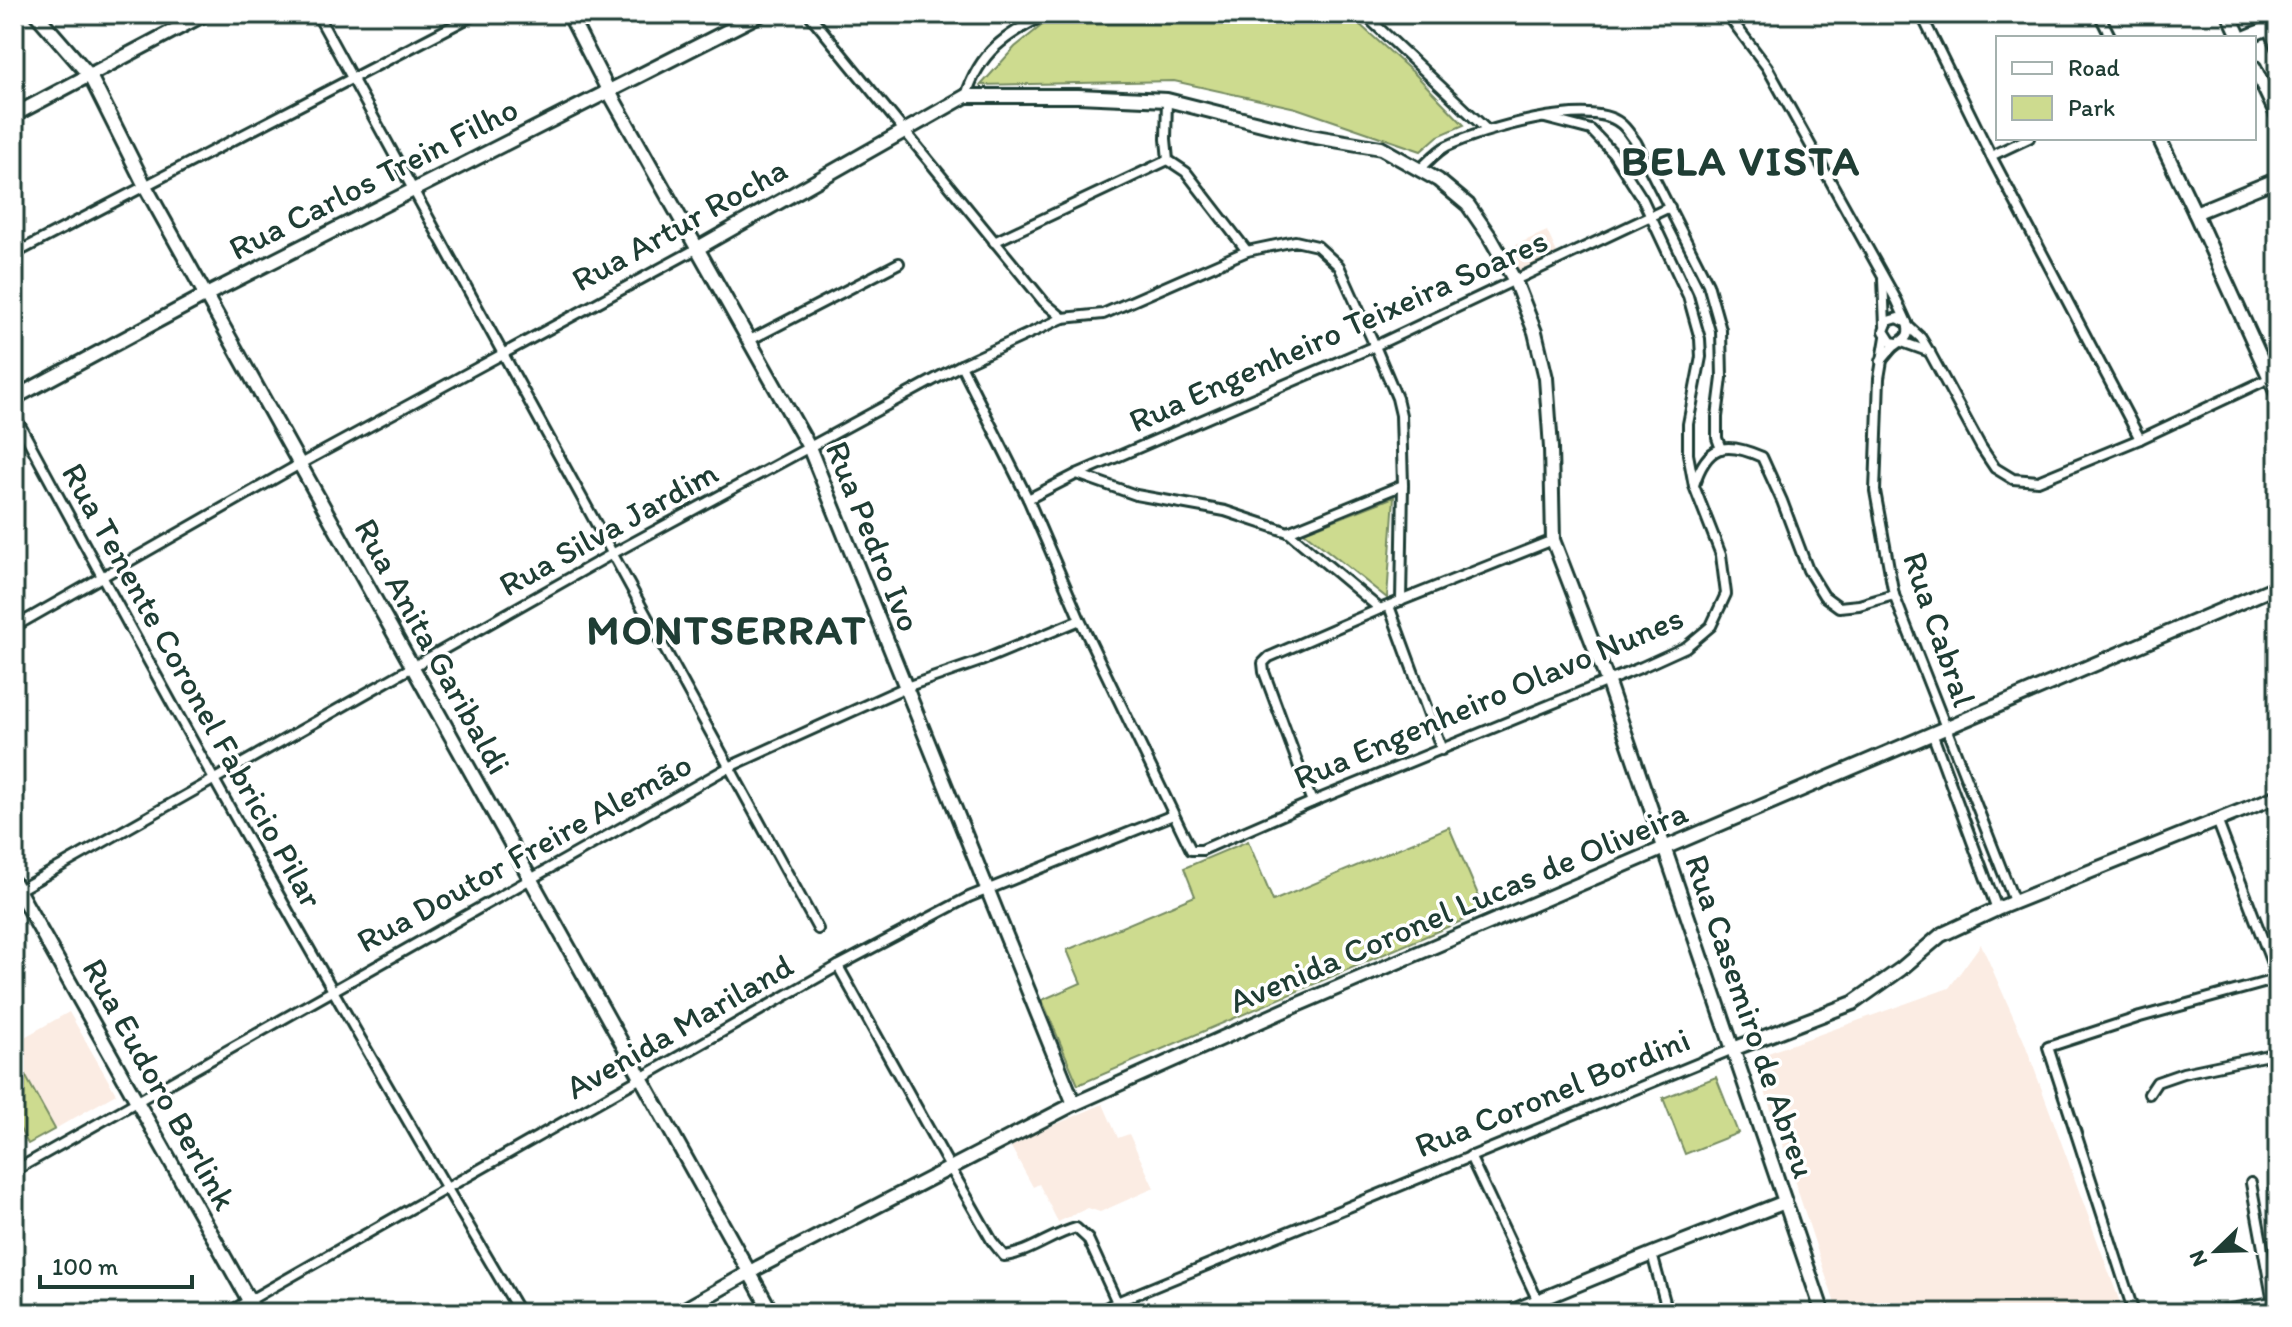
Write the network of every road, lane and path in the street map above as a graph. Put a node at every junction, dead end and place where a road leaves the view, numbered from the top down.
1 (36, 14) edge
2 (205, 14) edge
3 (317, 14) edge
4 (476, 14) edge
5 (569, 14) edge
6 (761, 14) edge
7 (809, 14) edge
8 (1046, 14) edge
9 (1364, 14) edge
10 (1724, 14) edge
11 (1921, 14) edge
12 (2099, 14) edge
13 (2229, 14) edge
14 (2263, 14) edge
15 (2274, 26) edge
16 (2110, 36) edge
17 (2241, 36) edge
18 (2247, 36) edge
19 (2278, 47) edge
20 (2256, 71) edge
21 (90, 76) junction
22 (352, 79) junction
23 (608, 90) junction
24 (966, 96) junction
25 (1167, 100) junction
26 (14, 115) edge
27 (2278, 117) edge
28 (1545, 118) junction
29 (903, 130) junction
30 (1487, 130) junction
31 (2025, 140) edge
32 (2160, 140) edge
33 (1991, 156) junction
34 (1168, 160) junction
35 (1419, 170) junction
36 (2278, 179) edge
37 (145, 186) junction
38 (412, 189) junction
39 (1670, 207) junction
40 (2195, 213) junction
41 (1650, 217) junction
42 (994, 242) junction
43 (698, 248) junction
44 (1247, 251) junction
45 (14, 254) edge
46 (899, 263) dead end
47 (1883, 278) junction
48 (1515, 281) junction
49 (206, 295) junction
50 (1063, 318) junction
51 (1885, 325) junction
52 (1908, 325) junction
53 (1886, 337) junction
54 (750, 340) junction
55 (1899, 343) junction
56 (1375, 346) junction
57 (1930, 353) junction
58 (503, 354) junction
59 (1881, 361) junction
60 (961, 365) junction
61 (2270, 378) junction
62 (2278, 396) edge
63 (14, 398) edge
64 (14, 414) edge
65 (2140, 439) junction
66 (809, 447) junction
67 (1721, 449) junction
68 (300, 464) junction
69 (1077, 474) junction
70 (1403, 485) junction
71 (1694, 486) junction
72 (1028, 499) junction
73 (1288, 532) junction
74 (1553, 540) junction
75 (612, 554) junction
76 (102, 577) junction
77 (2278, 586) edge
78 (1894, 595) junction
79 (1401, 601) junction
80 (1384, 607) junction
81 (1080, 620) junction
82 (14, 627) edge
83 (413, 667) junction
84 (1607, 680) junction
85 (906, 687) junction
86 (1943, 722) junction
87 (1932, 733) junction
88 (1442, 750) junction
89 (729, 767) junction
90 (213, 780) junction
91 (2278, 796) edge
92 (1312, 802) junction
93 (1173, 815) junction
94 (2217, 820) junction
95 (1665, 848) junction
96 (2001, 871) junction
97 (1985, 878) junction
98 (530, 879) junction
99 (15, 889) edge
100 (988, 889) junction
101 (2014, 901) junction
102 (1997, 909) junction
103 (818, 929) dead end
104 (838, 966) junction
105 (2278, 979) edge
106 (332, 991) junction
107 (1733, 1049) junction
108 (2278, 1053) edge
109 (641, 1078) junction
110 (2149, 1094) dead end
111 (137, 1101) junction
112 (1074, 1104) junction
113 (1470, 1156) junction
114 (951, 1169) junction
115 (14, 1171) edge
116 (2251, 1183) dead end
117 (446, 1188) junction
118 (1785, 1202) junction
119 (1652, 1254) junction
120 (749, 1273) junction
121 (249, 1300) junction
122 (1538, 1301) junction
123 (1117, 1302) junction
124 (2273, 1302) junction
125 (227, 1313) edge
126 (256, 1313) edge
127 (520, 1313) edge
128 (678, 1313) edge
129 (772, 1313) edge
130 (1097, 1313) edge
131 (1122, 1313) edge
132 (1508, 1313) edge
133 (1668, 1313) edge
134 (1823, 1313) edge
135 (2134, 1313) edge
136 (2206, 1313) edge
137 (2275, 1313) edge

1 - 21 street, Rua Anita Garibaldi
2 - 21 street
3 - 22 street
4 - 22 street
5 - 23 street, Rua Pedro Ivo
6 - 23 street, Rua Carlos Trein Filho
7 - 29 street
8 - 24 street
9 - 30 street
10 - 47 street
11 - 33 street
12 - 16 street
13 - 17 street
14 - 15 street
15 - 18 street
15 - 19 street
20 - 27 street
21 - 26 street
21 - 37 street, Rua Anita Garibaldi
22 - 37 street
22 - 38 street
23 - 38 street, Rua Carlos Trein Filho
23 - 43 street, Rua Pedro Ivo
24 - 25 street, Rua Artur Rocha
24 - 29 street, Rua Artur Rocha
25 - 34 street
25 - 35 street, Rua Artur Rocha
28 - 30 street
28 - 39 street
28 - 41 street, Rua Engenheiro Olavo Nunes
29 - 42 street
29 - 43 street, Rua Artur Rocha
30 - 35 street
31 - 33 street
32 - 40 street
33 - 65 street
34 - 42 street
34 - 44 street
35 - 48 street, Rua Casemiro de Abreu
36 - 40 street
37 - 45 street
37 - 49 street, Rua Anita Garibaldi
38 - 49 street, Rua Carlos Trein Filho
38 - 58 street
39 - 41 street, Rua Engenheiro Teixeira Soares
39 - 67 street
40 - 61 street
41 - 48 street, Rua Engenheiro Teixeira Soares
41 - 71 street, Rua Engenheiro Olavo Nunes
42 - 50 street
43 - 54 street, Rua Pedro Ivo
43 - 58 street, Rua Artur Rocha
44 - 50 street, Rua Silva Jardim
44 - 56 street, Rua Silva Jardim
46 - 54 street
47 - 51 street
47 - 52 street
48 - 56 street, Rua Engenheiro Teixeira Soares
48 - 74 street, Rua Casemiro de Abreu
49 - 63 street, Rua Carlos Trein Filho
49 - 68 street, Rua Anita Garibaldi
50 - 60 street, Rua Silva Jardim
51 - 52 street
51 - 53 street
52 - 55 street
52 - 57 street
53 - 55 street
53 - 59 street, Rua Cabral
54 - 66 street, Rua Pedro Ivo
55 - 57 street
55 - 59 street
56 - 69 street, Rua Engenheiro Teixeira Soares
56 - 70 street, Rua Silva Jardim
57 - 65 street
58 - 68 street, Rua Artur Rocha
58 - 75 street
59 - 78 street, Rua Cabral
60 - 66 street, Rua Silva Jardim
60 - 72 street
61 - 62 street
61 - 65 street
64 - 76 street, Rua Tenente Coronel Fabricio Pilar
66 - 75 street, Rua Silva Jardim
66 - 85 street, Rua Pedro Ivo
67 - 71 street
67 - 78 street
68 - 76 street, Rua Artur Rocha
68 - 83 street, Rua Anita Garibaldi
69 - 72 street, Rua Engenheiro Teixeira Soares
69 - 73 street
70 - 73 street
70 - 79 street, Rua Silva Jardim
71 - 84 street, Rua Engenheiro Olavo Nunes
72 - 81 street
73 - 80 street
74 - 79 street
74 - 84 street, Rua Casemiro de Abreu
75 - 83 street, Rua Silva Jardim
75 - 89 street
76 - 82 street, Rua Artur Rocha
76 - 90 street, Rua Tenente Coronel Fabricio Pilar
77 - 86 street, Avenida Coronel Lucas de Oliveira
78 - 86 street, Rua Cabral
79 - 80 street
80 - 88 street
80 - 92 street
81 - 85 street, Rua Doutor Freire Alemão
81 - 93 street
83 - 90 street, Rua Silva Jardim
83 - 98 street, Rua Anita Garibaldi
84 - 88 street, Rua Engenheiro Olavo Nunes
84 - 95 street, Rua Casemiro de Abreu
85 - 89 street, Rua Doutor Freire Alemão
85 - 100 street, Rua Pedro Ivo
86 - 87 street, Avenida Coronel Lucas de Oliveira
86 - 96 street, Rua Cabral
87 - 95 street, Avenida Coronel Lucas de Oliveira
87 - 97 street, Rua Cabral
88 - 92 street, Rua Engenheiro Olavo Nunes
89 - 98 street, Rua Doutor Freire Alemão
89 - 103 street
90 - 99 street, Rua Silva Jardim
90 - 106 street, Rua Tenente Coronel Fabricio Pilar
91 - 94 street, Rua Coronel Bordini
92 - 93 street, Rua Engenheiro Olavo Nunes
93 - 100 street, Avenida Mariland
94 - 101 street, Rua Coronel Bordini
94 - 105 street
95 - 107 street, Rua Casemiro de Abreu
95 - 112 street, Avenida Coronel Lucas de Oliveira
96 - 97 street
96 - 101 street, Rua Cabral
97 - 102 street, Rua Cabral
98 - 106 street, Rua Doutor Freire Alemão
98 - 109 street, Rua Anita Garibaldi
99 - 111 street, Rua Eudoro Berlink
100 - 104 street, Avenida Mariland
100 - 112 street, Rua Pedro Ivo
101 - 102 street, Rua Coronel Bordini
102 - 107 street, Rua Coronel Bordini
104 - 109 street, Avenida Mariland
104 - 114 street
105 - 135 street
106 - 111 street, Rua Doutor Freire Alemão
106 - 117 street, Rua Tenente Coronel Fabricio Pilar
107 - 113 street, Rua Coronel Bordini
107 - 118 street, Rua Casemiro de Abreu
108 - 110 street
109 - 117 street, Avenida Mariland
109 - 120 street, Rua Anita Garibaldi
111 - 115 street, Rua Doutor Freire Alemão
111 - 121 street, Rua Eudoro Berlink
112 - 114 street, Avenida Coronel Lucas de Oliveira
113 - 122 street
113 - 123 street, Rua Coronel Bordini
114 - 120 street, Avenida Coronel Lucas de Oliveira
114 - 123 street
116 - 124 street
117 - 121 street, Avenida Mariland
117 - 127 street, Rua Tenente Coronel Fabricio Pilar
118 - 119 street
118 - 134 street, Rua Casemiro de Abreu
119 - 122 street
119 - 133 street
120 - 128 street, Avenida Coronel Lucas de Oliveira
120 - 129 street, Rua Anita Garibaldi
121 - 125 street, Avenida Mariland
121 - 126 street, Rua Eudoro Berlink
122 - 132 street
123 - 130 street, Rua Coronel Bordini
123 - 131 street
124 - 136 street
124 - 137 street

